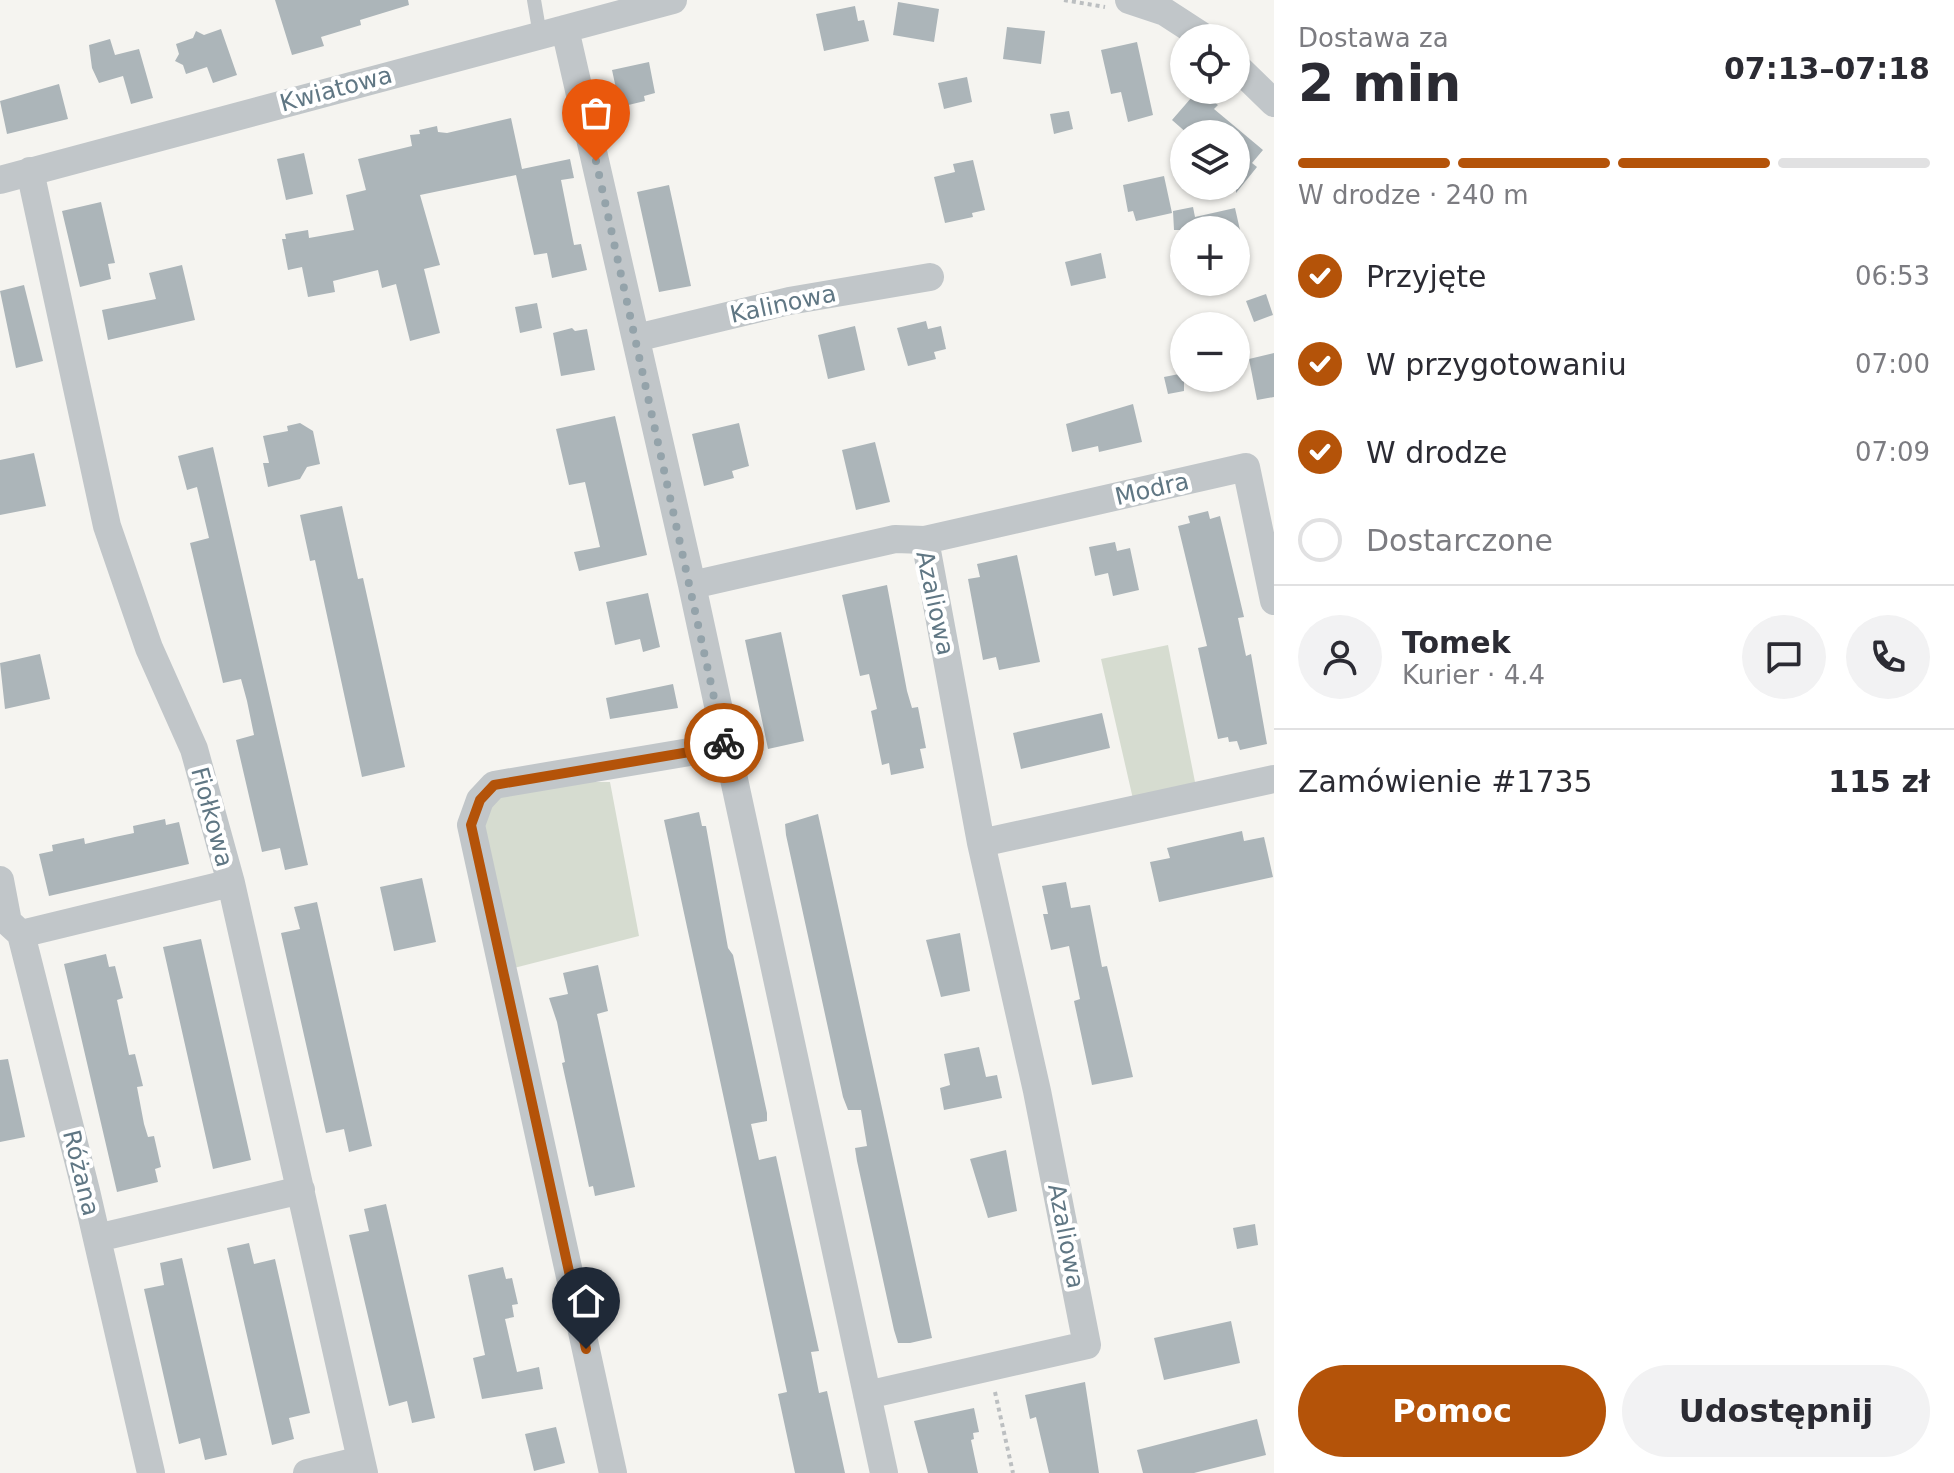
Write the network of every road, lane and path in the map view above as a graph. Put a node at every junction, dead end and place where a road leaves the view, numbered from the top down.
1 (534, 0) edge
2 (673, 0) edge
3 (1129, 0) edge
4 (1183, 24) edge
5 (553, 32) junction
6 (1250, 80) edge
7 (1274, 103) edge
8 (30, 171) junction
9 (0, 180) edge
10 (930, 277) dead end
11 (636, 338) junction
12 (925, 540) junction
13 (692, 585) junction
14 (1274, 601) edge
15 (725, 746) junction
16 (1274, 779) edge
17 (981, 843) junction
18 (0, 880) edge
19 (231, 883) junction
20 (10, 927) edge
21 (301, 1190) junction
22 (97, 1238) junction
23 (990, 1366) junction
24 (867, 1395) junction
25 (363, 1466) edge
26 (151, 1473) edge
27 (307, 1473) edge
28 (613, 1473) edge
29 (884, 1473) edge
30 (1013, 1473) edge

1 - 5 lane
2 - 5 street, Kwiatowa
3 - 4 street
5 - 8 street, Kwiatowa
5 - 11 street
6 - 7 street
8 - 9 street, Kwiatowa
8 - 19 street, Fiołkowa
10 - 11 street, Kalinowa
11 - 13 street
12 - 13 street, Azaliowa
12 - 14 street, Modra
12 - 17 street, Azaliowa
13 - 15 street
15 - 24 street
15 - 28 street
16 - 17 street
17 - 23 street, Azaliowa
18 - 20 street, Różana
19 - 20 street
19 - 21 street, Fiołkowa
20 - 22 street, Różana
21 - 22 street
21 - 25 street, Fiołkowa
22 - 26 street, Różana
23 - 24 street, Azaliowa
23 - 30 path
24 - 29 street
25 - 27 street

